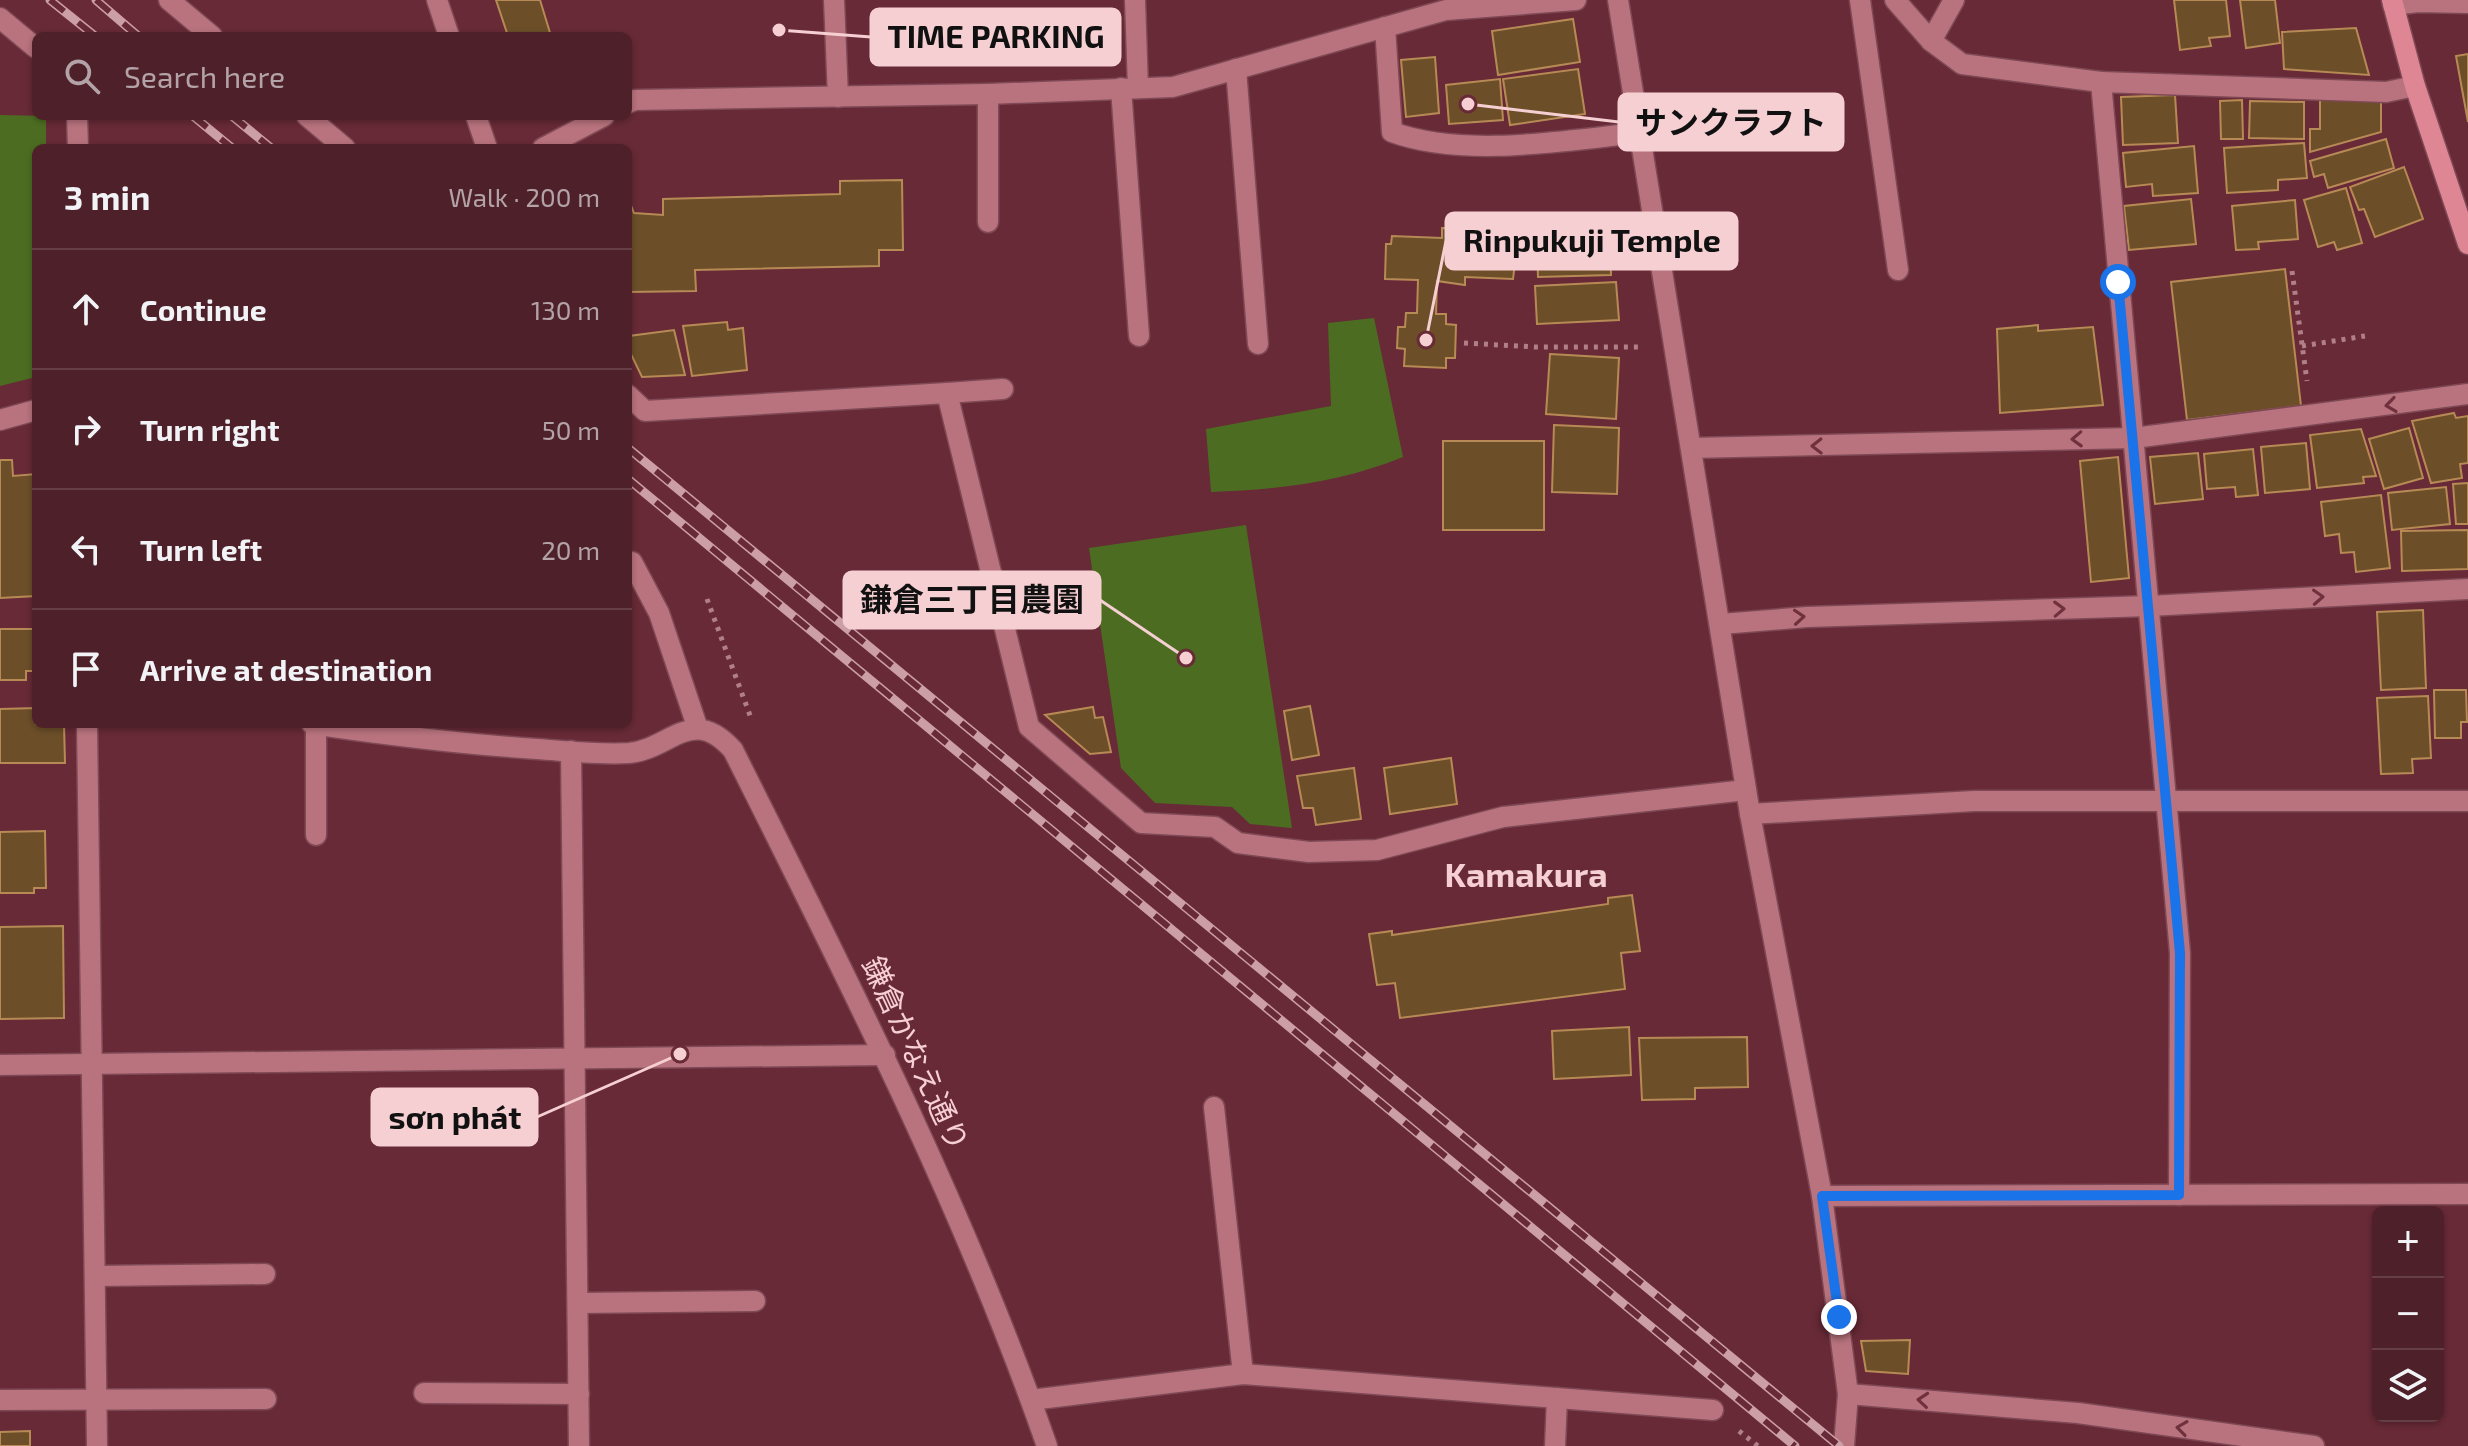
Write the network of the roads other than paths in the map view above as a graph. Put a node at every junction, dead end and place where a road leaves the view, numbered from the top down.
1 (169, 0) edge
2 (437, 0) edge
3 (834, 0) edge
4 (1135, 0) edge
5 (1576, 0) edge
6 (1618, 0) edge
7 (1860, 0) edge
8 (1895, 0) edge
9 (1954, 0) edge
10 (2392, 3) edge
11 (2468, 3) edge
12 (1, 19) edge
13 (1385, 27) junction
14 (207, 32) edge
15 (448, 32) edge
16 (1931, 41) junction
17 (32, 45) edge
18 (1236, 69) junction
19 (2101, 82) junction
20 (2415, 86) junction
21 (1130, 88) junction
22 (988, 94) junction
23 (838, 97) junction
24 (632, 101) edge
25 (77, 120) edge
26 (312, 120) edge
27 (477, 120) edge
28 (596, 120) edge
29 (1637, 133) junction
30 (78, 144) edge
31 (340, 144) edge
32 (486, 144) edge
33 (551, 144) edge
34 (988, 222) dead end
35 (2468, 244) edge
36 (1898, 270) dead end
37 (1139, 336) dead end
38 (1258, 344) dead end
39 (1003, 389) dead end
40 (947, 393) junction
41 (2468, 394) edge
42 (632, 399) edge
43 (32, 411) edge
44 (0, 420) edge
45 (2134, 438) junction
46 (1691, 448) junction
47 (632, 562) dead end
48 (2468, 589) edge
49 (2149, 606) junction
50 (1721, 624) junction
51 (87, 728) edge
52 (314, 728) edge
53 (343, 728) edge
54 (690, 730) junction
55 (571, 751) junction
56 (1746, 790) junction
57 (2468, 801) edge
58 (2165, 802) junction
59 (1750, 814) junction
60 (316, 835) dead end
61 (885, 1055) junction
62 (573, 1057) junction
63 (0, 1065) edge
64 (89, 1065) junction
65 (1214, 1107) dead end
66 (2468, 1194) edge
67 (2179, 1195) junction
68 (1822, 1196) junction
69 (265, 1274) dead end
70 (96, 1276) junction
71 (755, 1301) dead end
72 (579, 1303) junction
73 (1243, 1374) junction
74 (424, 1393) dead end
75 (579, 1394) junction
76 (1848, 1394) junction
77 (97, 1398) junction
78 (1557, 1398) junction
79 (266, 1399) dead end
80 (0, 1400) edge
81 (1031, 1400) junction
82 (1713, 1410) dead end
83 (97, 1446) edge
84 (579, 1446) edge
85 (1047, 1446) edge
86 (1555, 1446) edge
87 (1844, 1446) edge
88 (2314, 1446) edge

1 - 14 street
2 - 15 street
3 - 23 street
4 - 21 street
5 - 13 street
6 - 29 street
7 - 36 street
8 - 16 street
9 - 16 street
10 - 11 street
10 - 20 main road
12 - 17 street
13 - 18 street
13 - 29 street
16 - 19 street
18 - 21 street
18 - 38 street
19 - 20 street
19 - 45 street
20 - 35 main road
21 - 22 street
21 - 37 street
22 - 23 street
22 - 34 street
23 - 24 street
25 - 30 street
26 - 31 street
27 - 32 street
28 - 33 street
29 - 46 street
39 - 40 street
40 - 42 street
40 - 56 street
41 -> 45 street
43 - 44 street
45 -> 46 street
45 - 49 street
46 - 50 street
47 - 54 street
49 -> 48 street
50 -> 49 street
49 - 58 street
50 - 56 street
51 - 64 street
52 - 60 street
53 - 55 street
54 - 55 street
54 - 61 street, 鎌倉かなえ通り
55 - 62 street
56 - 59 street
57 - 58 street
58 - 59 street
58 - 67 street
59 - 68 street
61 - 62 street
61 - 81 street, 鎌倉かなえ通り
62 - 64 street
62 - 72 street
63 - 64 street
64 - 70 street
65 - 73 street
66 - 67 street
67 - 68 street
68 - 76 street
69 - 70 street
70 - 77 street
71 - 72 street
72 - 75 street
73 - 78 street
73 - 81 street
74 - 75 street
75 - 84 street
76 - 87 street
88 -> 76 street
77 - 79 street
77 - 80 street
77 - 83 street
78 - 82 street
78 - 86 street
81 - 85 street, 鎌倉かなえ通り

